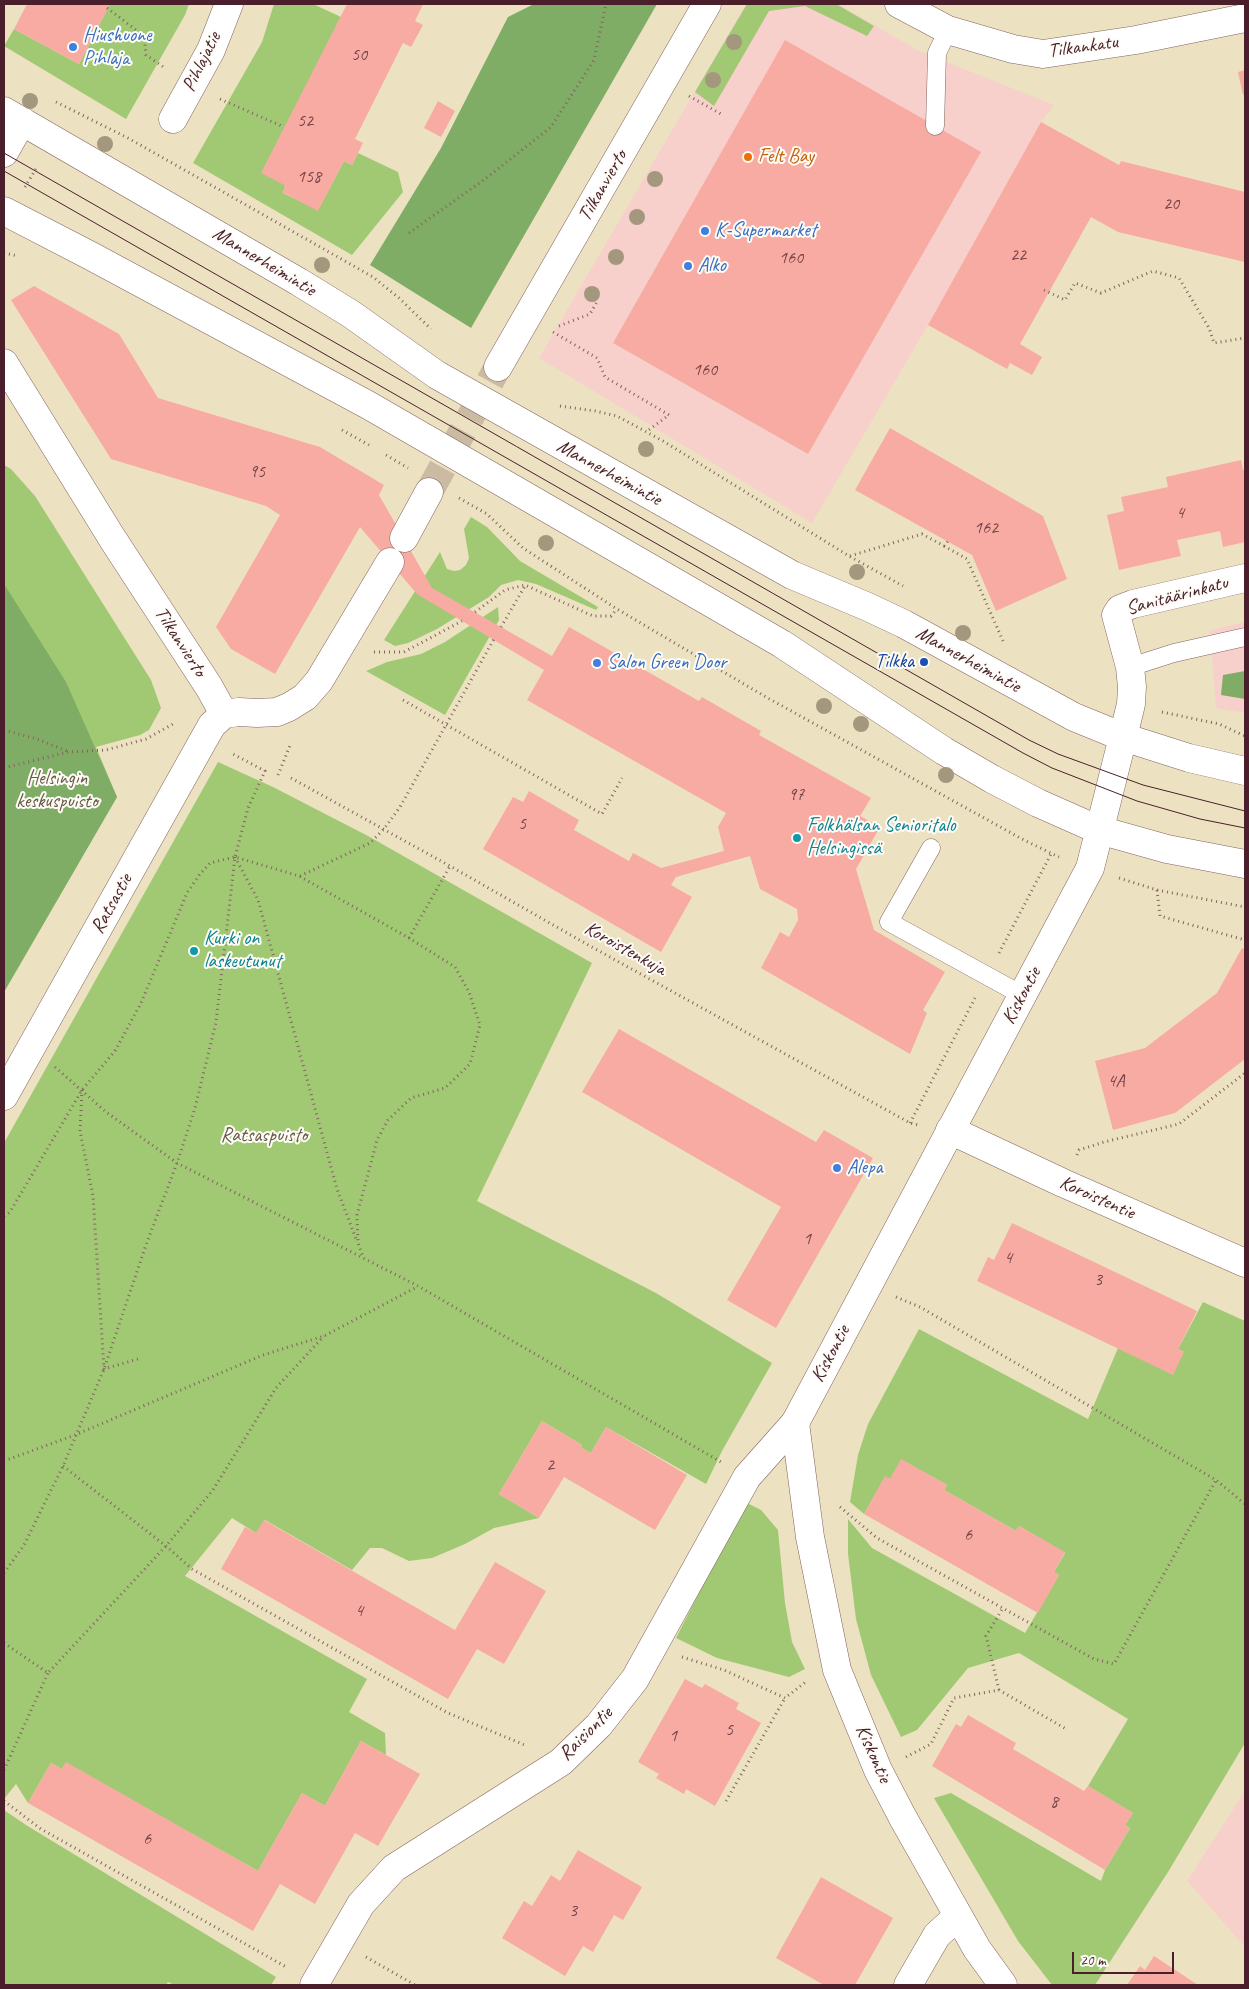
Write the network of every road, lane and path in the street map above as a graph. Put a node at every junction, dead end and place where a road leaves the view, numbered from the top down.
1 (229, 4) edge
2 (606, 4) edge
3 (707, 4) edge
4 (899, 4) edge
5 (107, 8) dead end
6 (1245, 18) edge
7 (948, 30) junction
8 (167, 69) dead end
9 (688, 95) dead end
10 (213, 96) dead end
11 (54, 100) dead end
12 (721, 114) dead end
13 (13, 116) edge
14 (173, 118) dead end
15 (935, 126) dead end
16 (284, 128) dead end
17 (4, 153) edge
18 (4, 211) edge
19 (409, 233) dead end
20 (1044, 290) dead end
21 (598, 300) dead end
22 (432, 330) dead end
23 (1245, 338) edge
24 (4, 363) edge
25 (498, 367) tunnel mouth
26 (551, 404) dead end
27 (646, 432) junction
28 (378, 450) dead end
29 (411, 470) dead end
30 (441, 493) joint
31 (404, 538) dead end
32 (948, 541) dead end
33 (944, 546) junction
34 (849, 556) junction
35 (390, 562) dead end
36 (1245, 578) edge
37 (526, 585) junction
38 (909, 589) dead end
39 (617, 609) junction
40 (474, 612) dead end
41 (462, 620) dead end
42 (501, 627) dead end
43 (999, 635) dead end
44 (994, 637) dead end
45 (1245, 637) edge
46 (494, 639) dead end
47 (345, 640) junction
48 (1011, 646) dead end
49 (1130, 667) junction
50 (403, 700) dead end
51 (1165, 713) dead end
52 (224, 714) junction
53 (173, 724) dead end
54 (446, 725) junction
55 (4, 730) edge
56 (1245, 736) edge
57 (1123, 737) junction
58 (204, 739) junction
59 (291, 743) dead end
60 (68, 752) junction
61 (4, 768) edge
62 (1245, 771) edge
63 (278, 775) dead end
64 (291, 778) dead end
65 (622, 778) dead end
66 (384, 829) junction
67 (1099, 830) junction
68 (931, 848) dead end
69 (235, 857) junction
70 (1245, 864) edge
71 (450, 866) junction
72 (1090, 868) junction
73 (299, 876) junction
74 (1157, 890) junction
75 (1245, 907) edge
76 (409, 938) junction
77 (1245, 940) edge
78 (1022, 995) junction
79 (50, 1063) dead end
80 (1245, 1073) edge
81 (82, 1090) junction
82 (4, 1096) edge
83 (950, 1130) junction
84 (1079, 1150) dead end
85 (177, 1163) junction
86 (4, 1216) edge
87 (358, 1243) junction
88 (363, 1258) junction
89 (1245, 1263) edge
90 (868, 1285) junction
91 (418, 1286) junction
92 (324, 1336) junction
93 (138, 1359) dead end
94 (104, 1369) junction
95 (795, 1423) junction
96 (75, 1435) junction
97 (4, 1461) edge
98 (63, 1466) junction
99 (747, 1477) junction
100 (1216, 1480) junction
101 (1245, 1504) edge
102 (840, 1507) dead end
103 (166, 1546) junction
104 (4, 1573) edge
105 (1003, 1608) junction
106 (4, 1643) edge
107 (652, 1649) junction
108 (837, 1670) junction
109 (48, 1673) junction
110 (998, 1690) junction
111 (786, 1698) junction
112 (1066, 1729) dead end
113 (533, 1748) dead end
114 (4, 1770) edge
115 (878, 1770) junction
116 (4, 1801) edge
117 (726, 1802) dead end
118 (958, 1916) junction
119 (339, 1942) junction
120 (304, 1979) edge
121 (414, 1985) edge
122 (908, 1985) edge
123 (1003, 1985) edge

1 - 14 street, Pihlajatie
2 - 19 path
3 - 25 street, Tilkanvierto
4 - 7 street, Tilkankatu
5 - 8 path
6 - 7 street, Tilkankatu
7 - 15 lane
9 - 12 path
10 - 16 path
11 - 22 path
13 - 17 street
13 - 57 street, Mannerheimintie
18 - 67 street
20 - 23 path
21 - 27 path
24 - 52 street, Tilkanvierto
26 - 27 path
27 - 34 path
28 - 29 path
30 - 31 street
30 - 39 path
32 - 33 path
33 - 34 path
33 - 43 path
34 - 38 path
35 - 47 street
36 - 49 street, Sanitäärinkatu
37 - 39 path
37 - 40 path
37 - 42 path
39 - 72 path
41 - 47 path
44 - 48 path
45 - 49 lane
46 - 54 path
47 - 52 street
49 - 57 street, Sanitäärinkatu
50 - 54 path
51 - 56 path
52 - 58 street, Ratsastie
53 - 60 path
54 - 65 path
54 - 66 path
55 - 60 path
57 - 62 street, Mannerheimintie
57 - 67 street, Kiskontie
58 - 69 path
58 - 82 street, Ratsastie
59 - 63 path
60 - 61 path
64 - 66 path, Koroistenkuja
66 - 71 path, Koroistenkuja
66 - 73 path
67 - 70 street
67 - 72 street, Kiskontie
68 - 78 lane
69 - 73 path
69 - 81 path
69 - 85 path
69 - 87 path
71 - 76 path
71 - 83 path, Koroistenkuja
72 - 74 path
72 - 78 street, Kiskontie
73 - 76 path
74 - 75 path
74 - 77 path
76 - 87 path
78 - 83 street, Kiskontie
79 - 81 path
80 - 84 path
81 - 85 path
81 - 86 path
81 - 94 path
83 - 89 street, Koroistentie
83 - 90 street, Kiskontie
85 - 88 path
85 - 94 path
87 - 88 path
88 - 91 path
90 - 95 street, Kiskontie
90 - 100 path
91 - 92 path
91 - 99 path
92 - 96 path
92 - 103 path
93 - 94 path
94 - 96 path
95 - 99 street, Raisiontie
95 - 108 street, Kiskontie
96 - 97 path
96 - 98 path
98 - 103 path
98 - 104 path
99 - 107 street, Raisiontie
100 - 101 path
100 - 105 path
102 - 105 path
103 - 109 path
103 - 113 path
105 - 110 path
106 - 109 path
107 - 111 path
107 - 119 street, Raisiontie
108 - 111 path
108 - 115 street, Kiskontie
109 - 114 path
110 - 112 path
110 - 115 path
111 - 117 path
115 - 118 street, Kiskontie
116 - 120 path
118 - 122 street
118 - 123 street, Kiskontie
119 - 120 street, Raisiontie
119 - 121 path

